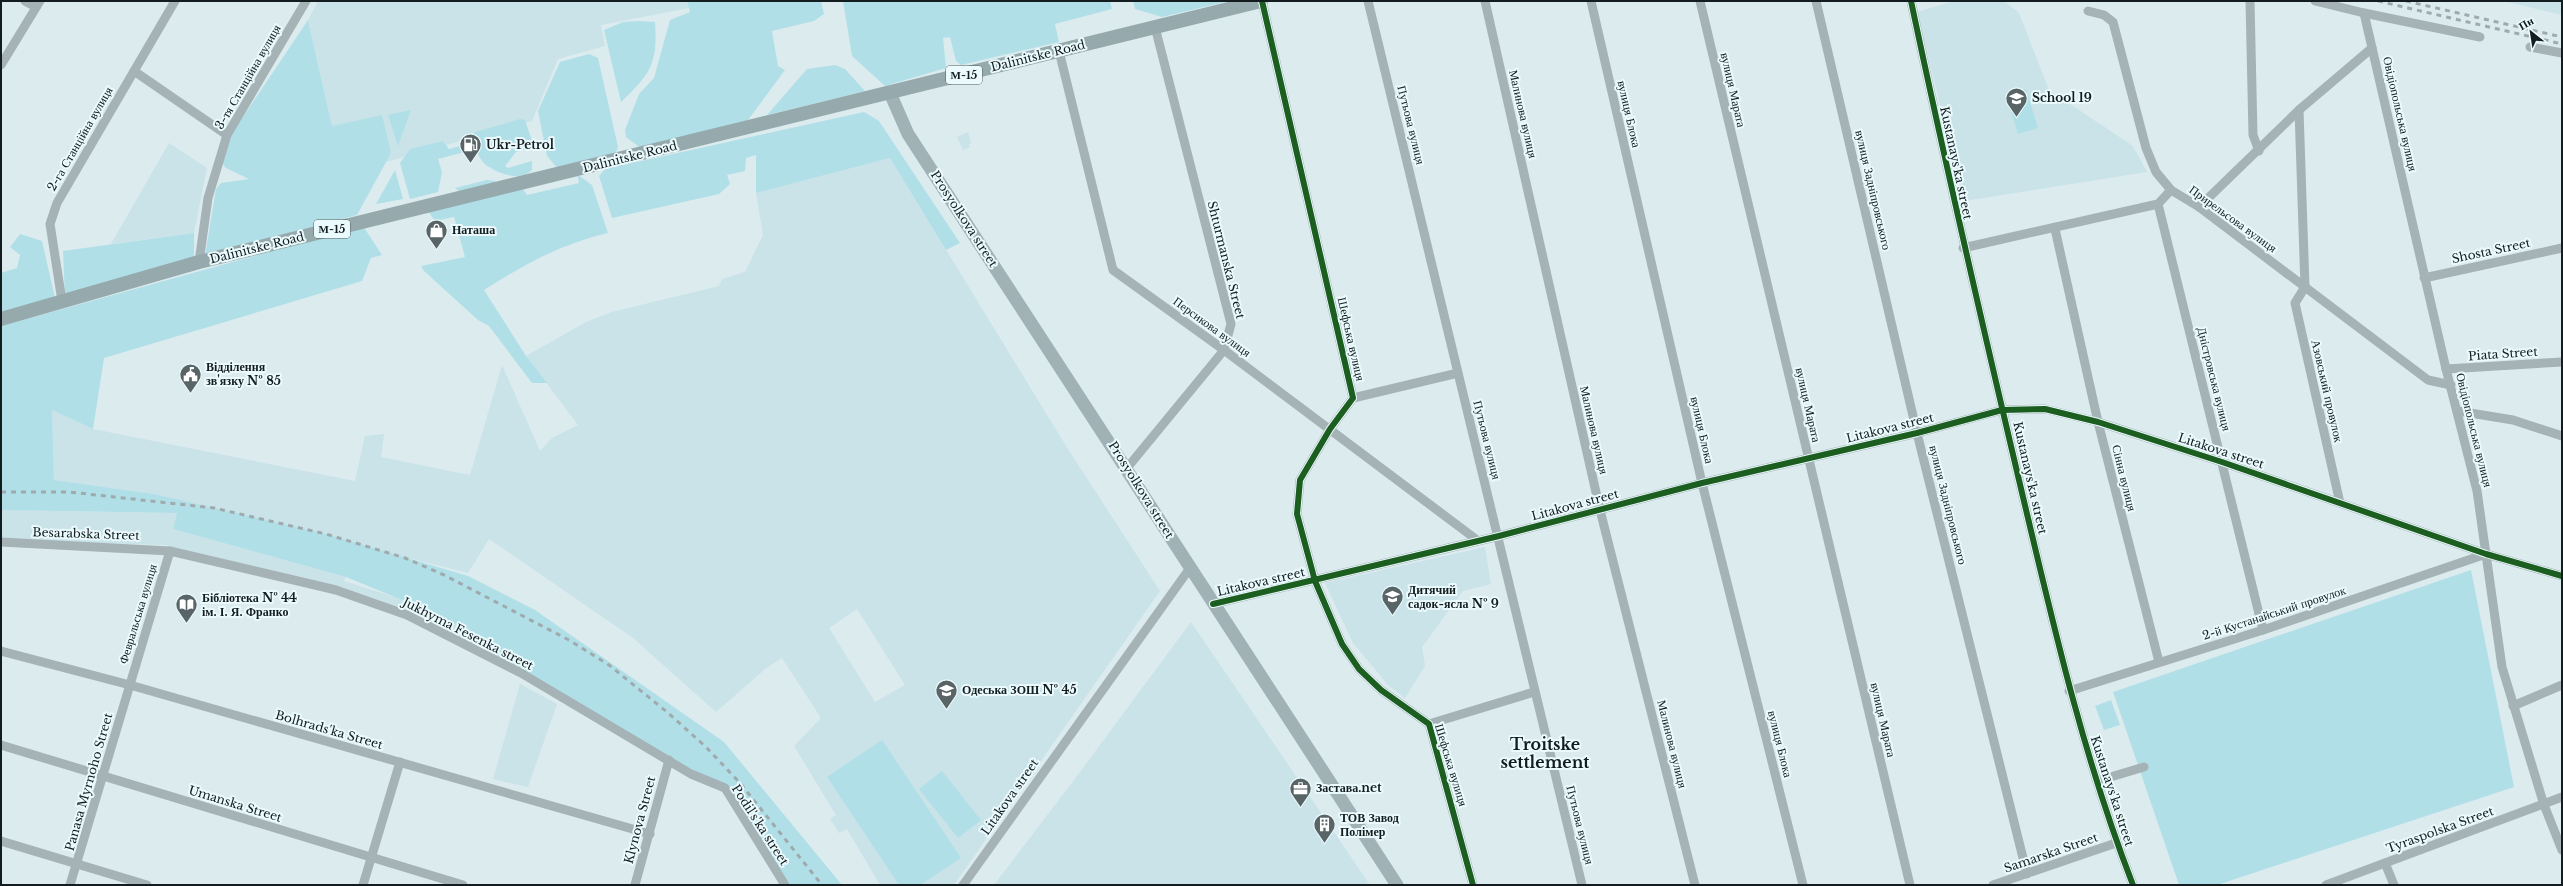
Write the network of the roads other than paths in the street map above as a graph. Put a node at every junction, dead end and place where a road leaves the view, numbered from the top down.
1 (25, 1) edge
2 (175, 1) edge
3 (306, 1) edge
4 (1262, 1) edge
5 (1368, 1) edge
6 (1485, 1) edge
7 (1590, 1) edge
8 (1700, 1) edge
9 (1816, 1) edge
10 (1911, 1) edge
11 (2250, 1) edge
12 (2315, 1) edge
13 (38, 4) edge
14 (2088, 11) dead end
15 (2364, 14) junction
16 (1155, 27) junction
17 (2480, 37) dead end
18 (2530, 47) dead end
19 (2372, 48) junction
20 (1059, 51) junction
21 (2562, 53) edge
22 (1, 66) edge
23 (134, 71) junction
24 (890, 93) junction
25 (2299, 110) junction
26 (227, 135) junction
27 (2259, 151) junction
28 (2171, 190) junction
29 (2158, 204) junction
30 (2199, 207) junction
31 (2055, 229) junction
32 (1963, 248) junction
33 (2562, 248) edge
34 (199, 262) junction
35 (2424, 278) junction
36 (2305, 287) junction
37 (62, 301) junction
38 (1, 319) edge
39 (1224, 350) junction
40 (2562, 362) edge
41 (2446, 370) junction
42 (1458, 373) junction
43 (2450, 385) junction
44 (1353, 398) junction
45 (2002, 410) junction
46 (2458, 411) junction
47 (2098, 422) junction
48 (1330, 429) junction
49 (1917, 433) junction
50 (2562, 436) edge
51 (1808, 458) junction
52 (2222, 462) junction
53 (1127, 468) junction
54 (1702, 483) junction
55 (2340, 503) junction
56 (1600, 510) junction
57 (1499, 536) junction
58 (1477, 540) junction
59 (1, 542) edge
60 (170, 551) junction
61 (2486, 554) junction
62 (1190, 568) junction
63 (2562, 576) edge
64 (1315, 581) junction
65 (1213, 604) junction
66 (2263, 630) junction
67 (1, 652) edge
68 (2159, 662) junction
69 (130, 685) junction
70 (2562, 685) edge
71 (2069, 691) junction
72 (1534, 692) junction
73 (2513, 706) junction
74 (1429, 724) junction
75 (1, 745) edge
76 (669, 760) junction
77 (400, 762) junction
78 (2144, 768) dead end
79 (102, 776) junction
80 (2097, 781) junction
81 (2562, 797) edge
82 (2544, 804) junction
83 (650, 834) junction
84 (1, 841) edge
85 (2116, 843) junction
86 (2562, 850) edge
87 (371, 857) junction
88 (78, 864) junction
89 (2385, 864) junction
90 (2027, 874) junction
91 (70, 885) edge
92 (147, 885) edge
93 (363, 885) edge
94 (463, 885) edge
95 (635, 885) edge
96 (784, 885) edge
97 (963, 885) edge
98 (1398, 885) edge
99 (1473, 885) edge
100 (1582, 885) edge
101 (1695, 885) edge
102 (1803, 885) edge
103 (1910, 885) edge
104 (1993, 885) edge
105 (2133, 885) edge
106 (2326, 885) edge
107 (2394, 885) edge

1 - 13 street
2 - 23 street, 2-га Станційна вулиця
3 - 26 street, 3-тя Станційна вулиця
4 - 16 main road, Dalinitske Road / М-15
4 - 44 street, Шефська вулиця
5 - 42 street, Путьова вулиця
6 - 56 street, Малинова вулиця
7 - 54 street, вулиця Блока
8 - 51 street, вулиця Марата
9 - 49 street, вулиця Задніпровського
10 - 32 street, Kustanays'ka street
11 - 27 street
12 - 15 street
13 - 22 street
14 - 28 street, Прирельсова вулиця
15 - 17 street
15 - 19 street, Овідіопольська вулиця
16 - 20 main road, Dalinitske Road / М-15
16 - 39 street, Shturmanska Street
18 - 21 street
19 - 25 street
19 - 35 street, Овідіопольська вулиця
20 - 24 main road, Dalinitske Road / М-15
20 - 39 street, Персикова вулиця
23 - 26 street
23 - 37 street, 2-га Станційна вулиця
24 - 34 main road, Dalinitske Road / М-15
24 - 53 street, Prosyolkova street
25 - 27 street
25 - 36 street
26 - 34 street, 3-тя Станційна вулиця
27 - 30 street
28 - 29 street
28 - 30 street, Прирельсова вулиця
29 - 31 street
29 - 52 street, Дністровська вулиця
30 - 36 street, Прирельсова вулиця
31 - 32 street
31 - 47 street, Сінна вулиця
32 - 45 street, Kustanays'ka street
33 - 35 street, Shosta Street
34 - 37 main road, Dalinitske Road / М-15
35 - 41 street, Овідіопольська вулиця
36 - 43 street, Прирельсова вулиця
36 - 55 street, Азовський провулок
37 - 38 main road, Dalinitske Road / М-15
39 - 48 street, Персикова вулиця
39 - 53 street, Shturmanska Street
40 - 41 street, Piata Street
41 - 43 street, Овідіопольська вулиця
42 - 44 street
42 - 57 street, Путьова вулиця
43 - 46 street, Овідіопольська вулиця
44 - 48 street, Шефська вулиця
45 - 47 street, Litakova street
45 - 49 street, Litakova street
45 - 71 street, Kustanays'ka street
46 - 50 street
46 - 61 street, Овідіопольська вулиця
47 - 52 street, Litakova street
47 - 68 street, Сінна вулиця
48 - 58 street, Персикова вулиця
48 - 64 street, Шефська вулиця
49 - 51 street, Litakova street
49 - 90 street, вулиця Задніпровського
51 - 54 street, Litakova street
51 - 103 street, вулиця Марата
52 - 55 street, Litakova street
52 - 66 street, Дністровська вулиця
53 - 62 street, Prosyolkova street
54 - 56 street, Litakova street
54 - 102 street, вулиця Блока
55 - 61 street, Litakova street
56 - 57 street, Litakova street
56 - 101 street, Малинова вулиця
57 - 58 street, Litakova street
57 - 72 street, Путьова вулиця
58 - 64 street, Litakova street
59 - 60 street, Besarabska Street
60 - 69 street, Февральська вулиця
60 - 76 street, Jukhyma Fesenka street
61 - 63 street, Litakova street
61 - 66 street, 2-й Кустанайський провулок
61 - 73 street, Овідіопольська вулиця
62 - 65 street, Prosyolkova street
62 - 97 street, Litakova street
64 - 65 street, Litakova street
64 - 74 street, Шефська вулиця
65 - 98 street, Prosyolkova street
66 - 68 street, 2-й Кустанайський провулок
67 - 69 street, Bolhrads'ka Street
68 - 71 street, 2-й Кустанайський провулок
69 - 77 street, Bolhrads'ka Street
69 - 79 street, Panasa Myrnoho Street
70 - 73 street
71 - 80 street, Kustanays'ka street
72 - 74 street
72 - 100 street, Путьова вулиця
73 - 82 street, Овідіопольська вулиця
74 - 99 street, Шефська вулиця
75 - 79 street, Umanska Street
76 - 83 street, Klynova Street
76 - 96 street, Podil's'ka street
77 - 83 street, Bolhrads'ka Street
77 - 87 street
78 - 80 street
79 - 87 street, Umanska Street
79 - 88 street, Panasa Myrnoho Street
80 - 85 street, Kustanays'ka street
81 - 82 street, Tyraspolska Street
82 - 86 street, Овідіопольська вулиця
82 - 89 street, Tyraspolska Street
83 - 95 street, Klynova Street
84 - 88 street
85 - 90 street, Samarska Street
85 - 105 street, Kustanays'ka street
87 - 93 street
87 - 94 street, Umanska Street
88 - 91 street, Panasa Myrnoho Street
88 - 92 street
89 - 106 street, Tyraspolska Street
89 - 107 street
90 - 104 street, Samarska Street

